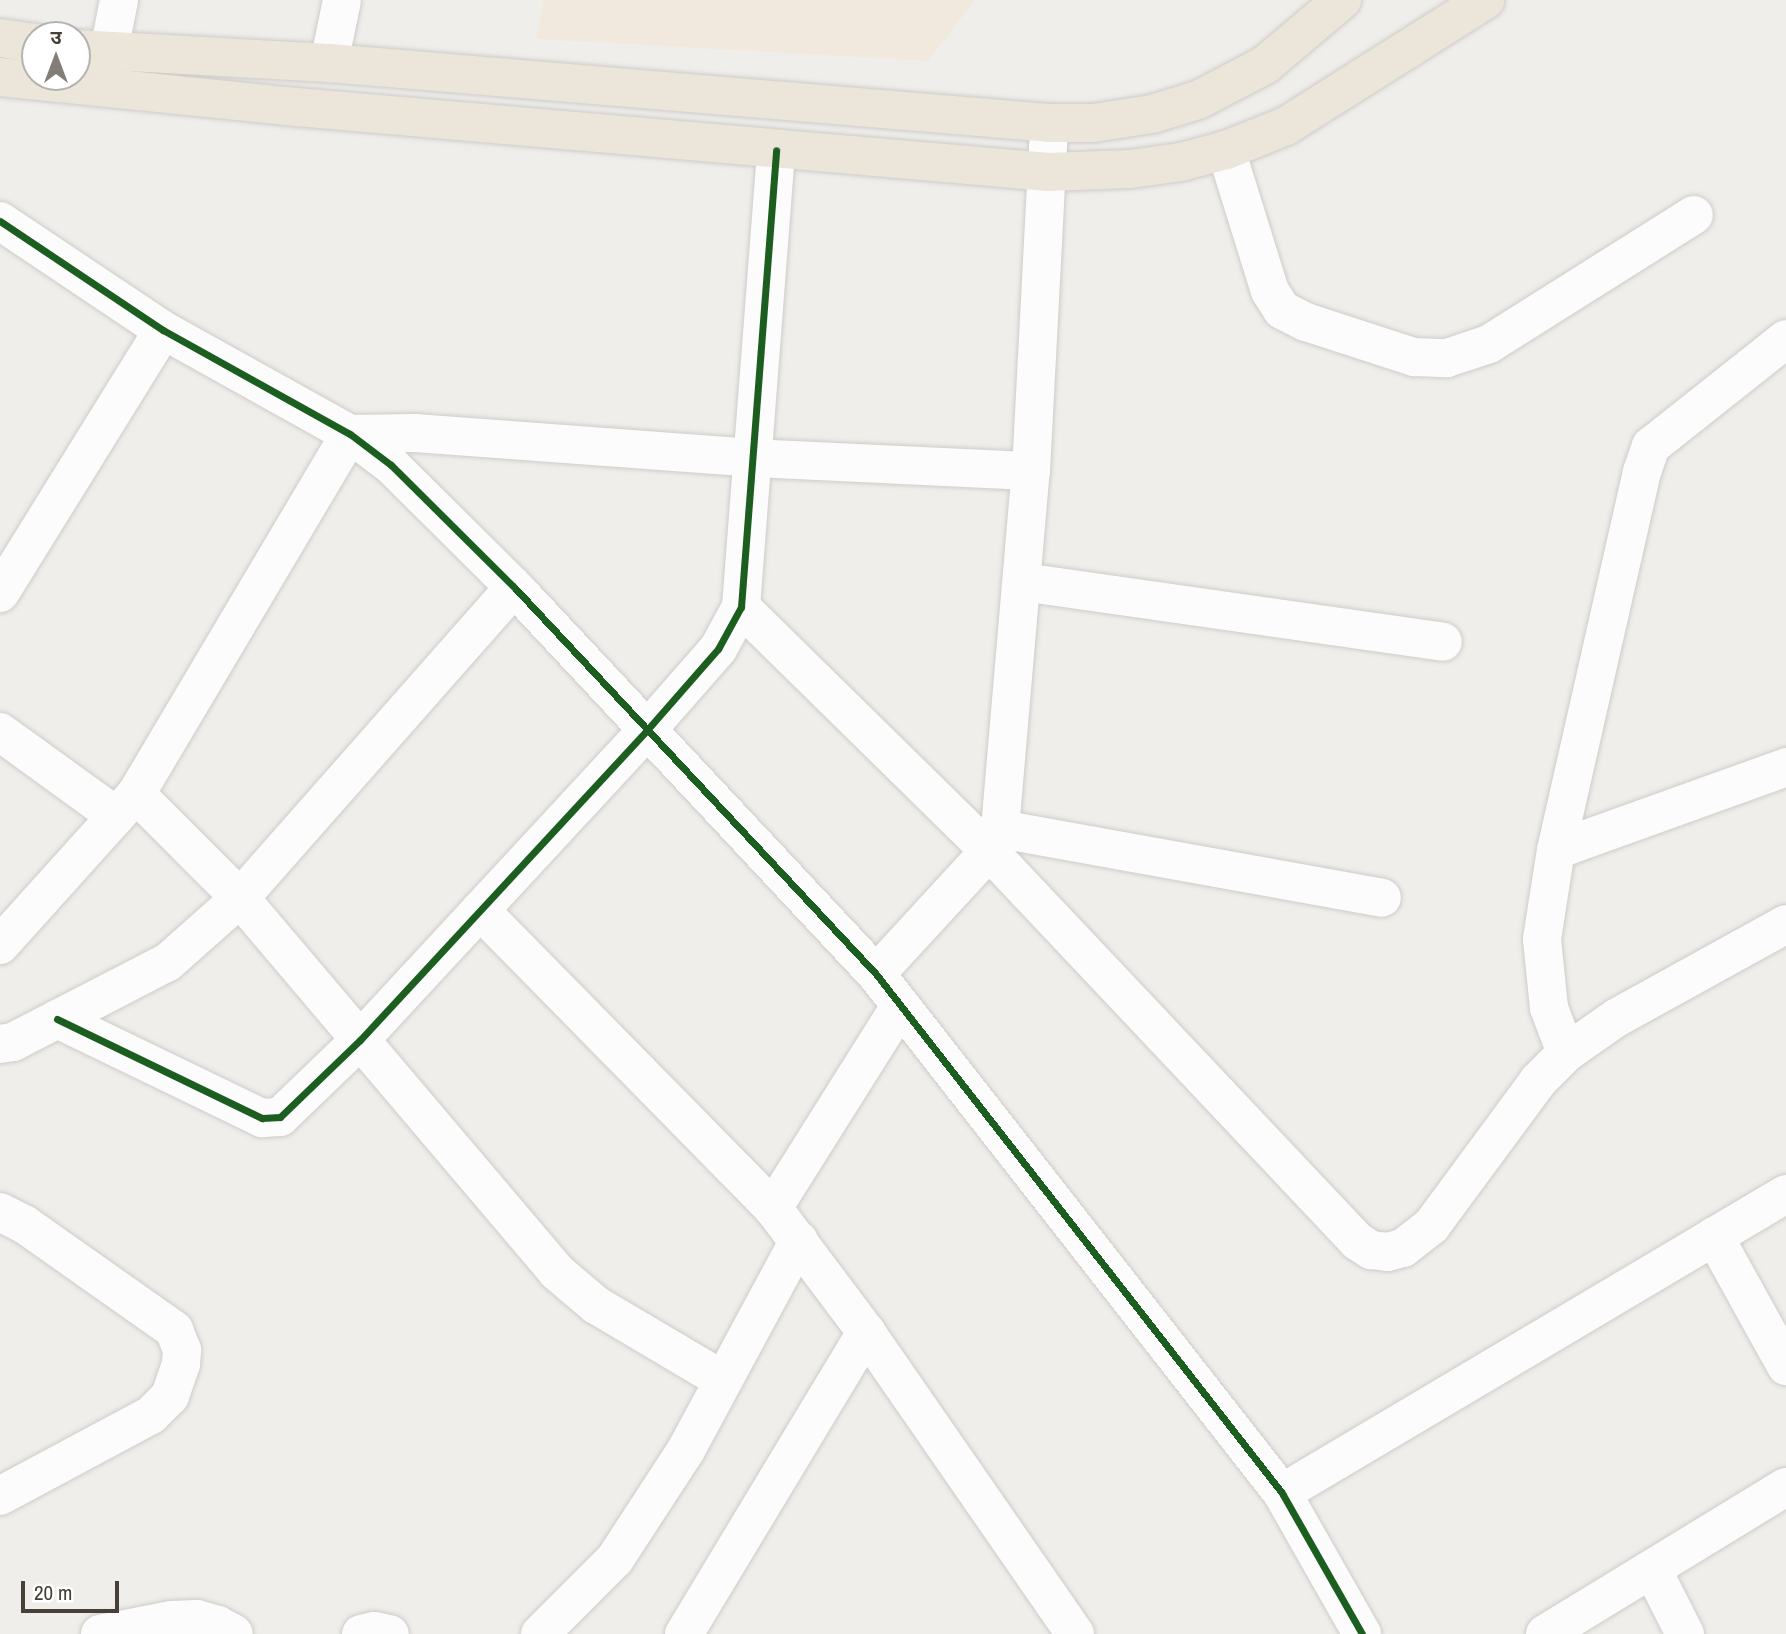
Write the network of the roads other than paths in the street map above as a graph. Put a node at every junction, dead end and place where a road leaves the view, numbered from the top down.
1 (119, 0) edge
2 (342, 0) edge
3 (1342, 0) edge
4 (1485, 0) edge
5 (0, 38) edge
6 (21, 41) edge
7 (93, 50) edge
8 (329, 63) junction
9 (0, 76) edge
10 (1049, 123) junction
11 (776, 150) junction
12 (1226, 150) junction
13 (1048, 172) junction
14 (1694, 215) dead end
15 (0, 221) edge
16 (163, 330) junction
17 (1786, 338) edge
18 (351, 434) junction
19 (753, 458) junction
20 (1031, 471) junction
21 (1023, 582) junction
22 (514, 587) junction
23 (0, 593) edge
24 (741, 607) junction
25 (1443, 642) dead end
26 (647, 730) junction
27 (0, 732) edge
28 (1786, 767) edge
29 (126, 805) junction
30 (994, 840) junction
31 (1556, 850) junction
32 (240, 898) junction
33 (1382, 898) dead end
34 (480, 910) junction
35 (1786, 924) edge
36 (0, 945) edge
37 (876, 974) junction
38 (900, 1006) junction
39 (57, 1019) junction
40 (360, 1040) junction
41 (0, 1044) edge
42 (1566, 1053) junction
43 (1786, 1194) edge
44 (773, 1208) junction
45 (0, 1212) edge
46 (1714, 1237) junction
47 (799, 1240) junction
48 (866, 1332) junction
49 (1786, 1366) edge
50 (723, 1380) junction
51 (1786, 1487) edge
52 (1282, 1493) junction
53 (0, 1496) edge
54 (1652, 1569) junction
55 (100, 1634) edge
56 (234, 1634) edge
57 (361, 1634) edge
58 (390, 1634) edge
59 (540, 1634) edge
60 (684, 1634) edge
61 (1075, 1634) edge
62 (1362, 1634) edge
63 (1545, 1634) edge
64 (1685, 1634) edge

1 - 7 street
2 - 8 street
3 - 10 highway
4 - 12 highway
5 - 6 highway
7 - 8 highway
8 - 10 highway
9 - 11 highway
10 - 13 street
11 - 13 highway
11 - 19 street
12 - 13 highway
12 - 14 street
13 - 20 street
15 - 16 street
16 - 18 street
16 - 23 street
17 - 31 street
18 - 19 street
18 - 22 street
18 - 29 street
19 - 20 street
19 - 24 street
20 - 21 street
21 - 25 street
21 - 30 street
22 - 26 street
22 - 32 street
24 - 26 street
24 - 30 street
26 - 34 street
26 - 37 street
27 - 29 street
28 - 31 street
29 - 32 street
29 - 36 street
30 - 33 street
30 - 37 street
30 - 42 street
31 - 42 street
32 - 39 street
32 - 40 street
34 - 40 street
34 - 44 street
35 - 42 street
37 - 38 street
38 - 44 street
38 - 52 street
39 - 40 street
39 - 41 street
40 - 50 street
43 - 46 street
44 - 47 street
45 - 53 street
46 - 49 street
46 - 52 street
47 - 48 street
47 - 50 street
48 - 60 street
48 - 61 street
50 - 59 street
51 - 54 street
52 - 62 street
54 - 63 street
54 - 64 street
55 - 56 street
57 - 58 street

